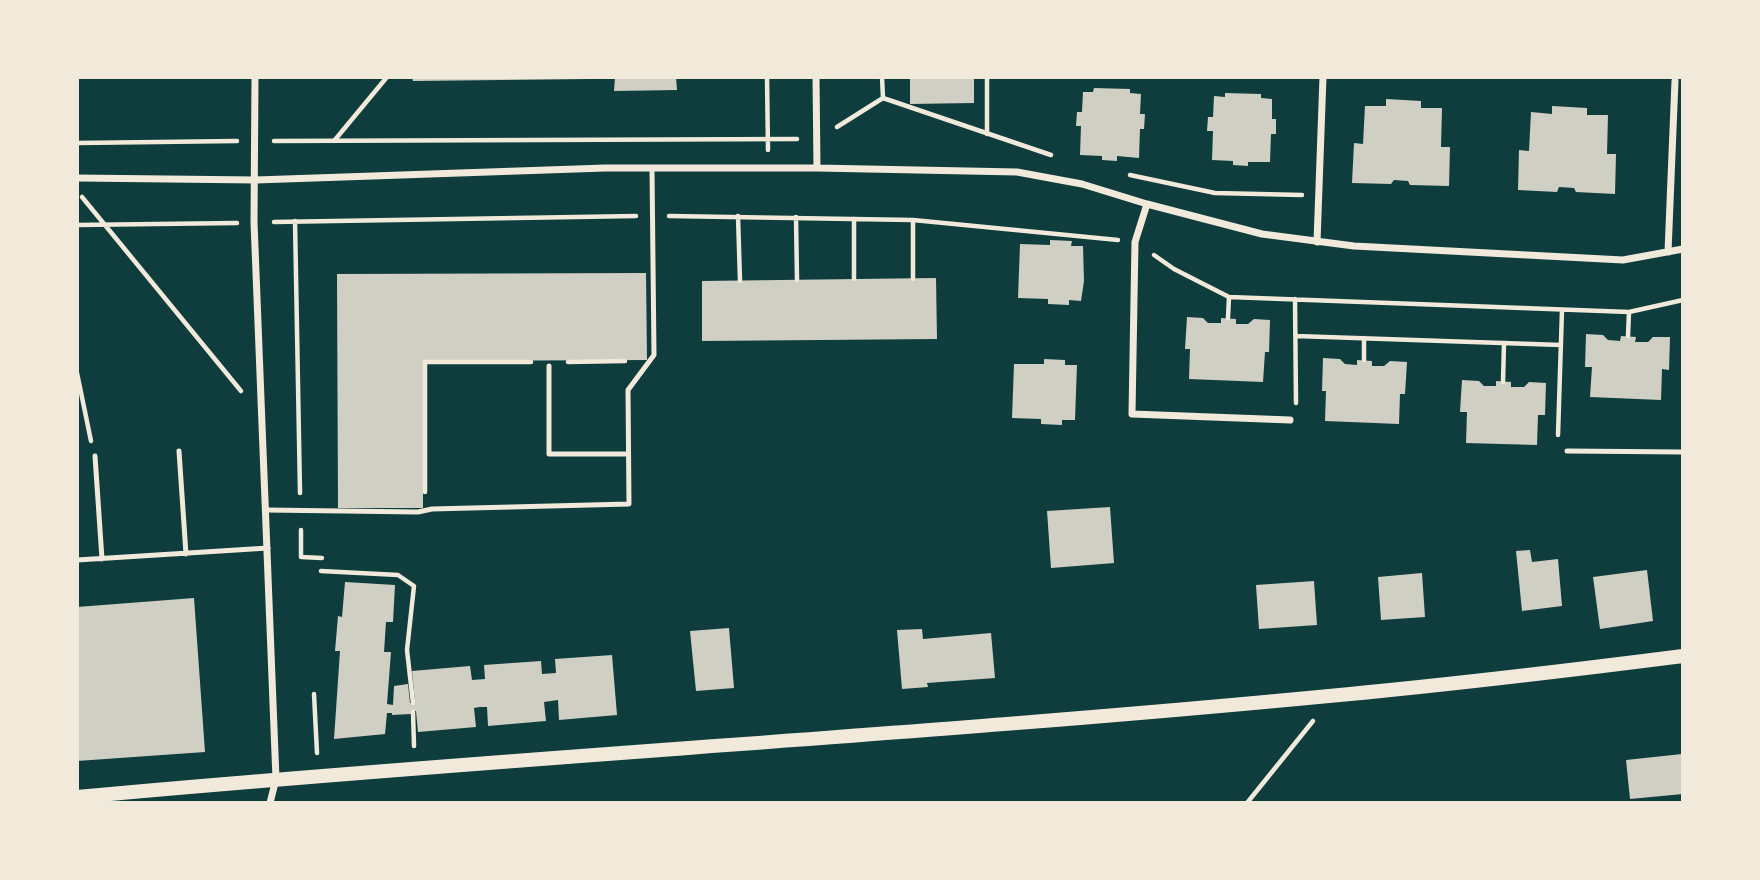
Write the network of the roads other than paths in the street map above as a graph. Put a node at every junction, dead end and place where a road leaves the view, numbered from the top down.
1 (254, 77) edge
2 (816, 77) edge
3 (1322, 77) edge
4 (1675, 81) dead end
5 (817, 168) junction
6 (652, 169) junction
7 (77, 178) edge
8 (256, 180) junction
9 (1147, 204) junction
10 (1317, 242) junction
11 (1683, 249) edge
12 (1668, 252) junction
13 (550, 366) dead end
14 (1290, 420) road end
15 (179, 450) dead end
16 (1567, 452) road end
17 (1683, 452) edge
18 (628, 454) junction
19 (95, 456) road end
20 (266, 510) junction
21 (268, 548) junction
22 (186, 554) junction
23 (102, 559) junction
24 (77, 560) edge
25 (1683, 656) edge
26 (276, 779) junction
27 (77, 797) edge
28 (270, 803) edge

1 - 8 street
2 - 5 street
3 - 10 street
4 - 12 street
5 - 6 street
5 - 9 street
6 - 8 street
6 - 18 lane
7 - 8 street
8 - 20 street
9 - 10 street
9 - 14 street
10 - 12 street
11 - 12 street
13 - 18 lane
15 - 22 lane
16 - 17 lane
18 - 20 lane
19 - 23 lane
20 - 21 street
21 - 22 lane
21 - 26 street
22 - 23 lane
23 - 24 lane
25 - 26 main road
26 - 27 main road
26 - 28 street

